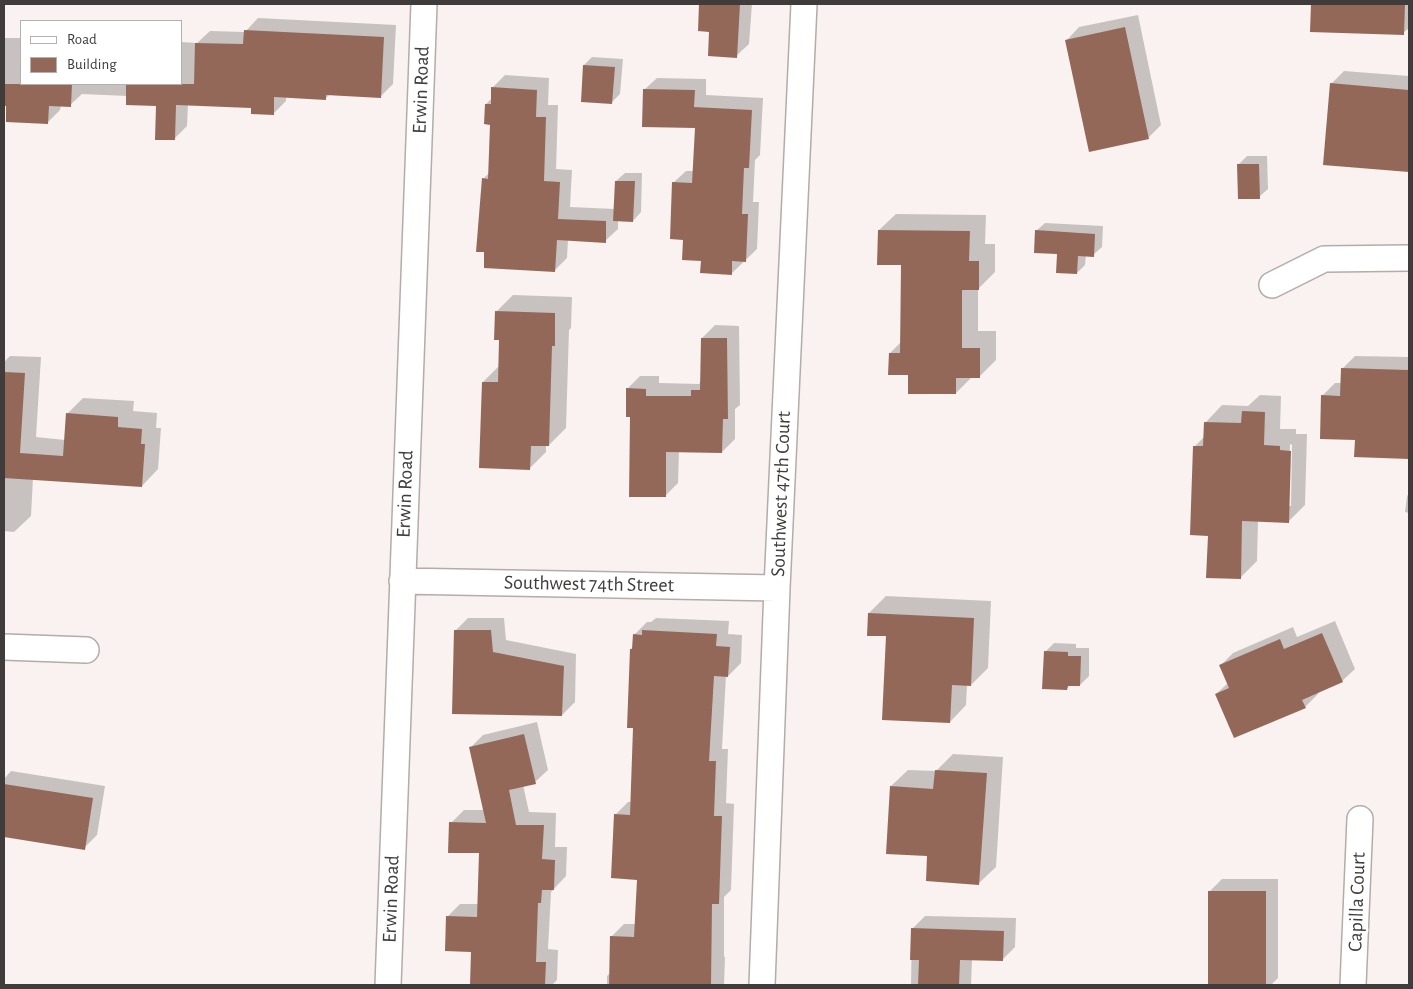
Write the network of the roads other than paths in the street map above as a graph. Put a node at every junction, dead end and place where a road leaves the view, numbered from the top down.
1 (424, 4) edge
2 (804, 4) edge
3 (1409, 258) edge
4 (1272, 285) dead end
5 (402, 580) junction
6 (777, 588) junction
7 (4, 647) edge
8 (86, 650) dead end
9 (1360, 819) dead end
10 (388, 985) edge
11 (762, 985) edge
12 (1353, 985) edge

1 - 5 street, Erwin Road
2 - 6 street, Southwest 47th Court
3 - 4 street
5 - 6 street, Southwest 74th Street
5 - 10 street, Erwin Road
6 - 11 street, Southwest 47th Court
7 - 8 street
9 - 12 street, Capilla Court

